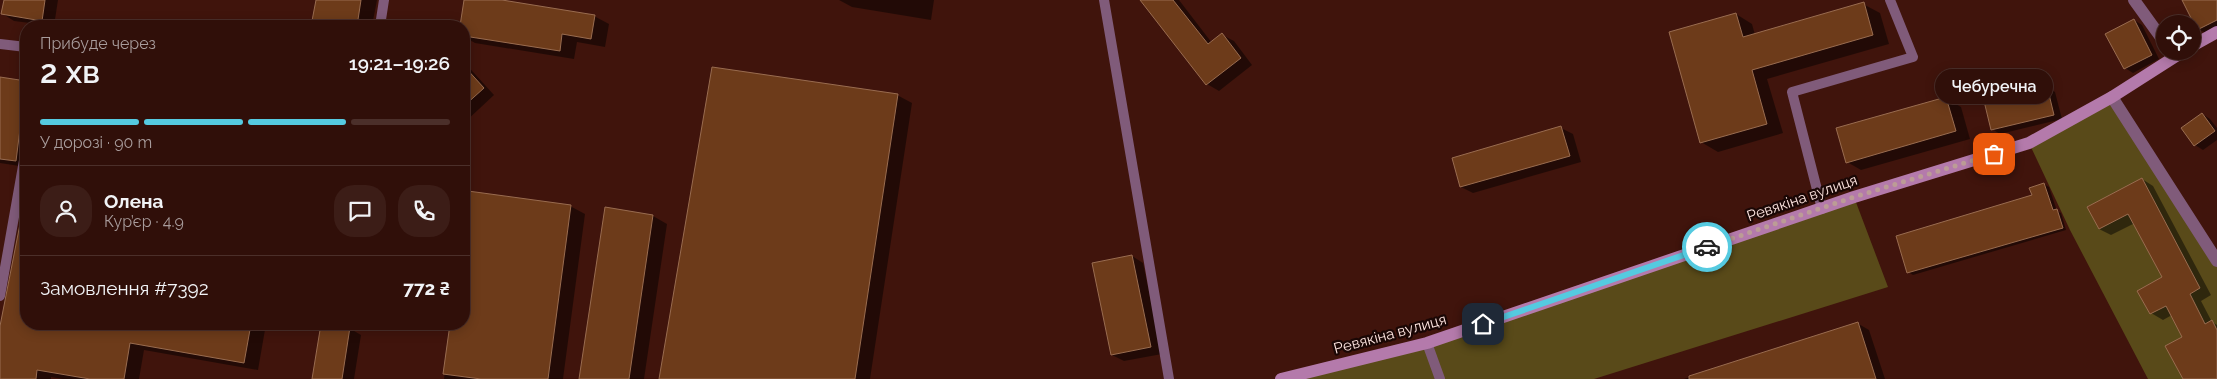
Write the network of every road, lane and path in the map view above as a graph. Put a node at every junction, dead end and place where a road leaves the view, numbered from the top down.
1 (384, 0) edge
2 (1104, 0) edge
3 (1890, 0) edge
4 (2134, 0) edge
5 (381, 20) edge
6 (2156, 31) edge
7 (2217, 32) edge
8 (2201, 41) edge
9 (0, 44) edge
10 (20, 46) edge
11 (2166, 60) edge
12 (2112, 97) junction
13 (20, 183) edge
14 (1822, 209) junction
15 (2217, 261) edge
16 (0, 296) edge
17 (1427, 343) junction
18 (1169, 379) edge
19 (1281, 379) edge
20 (1440, 379) edge

1 - 5 lane
2 - 18 lane
3 - 14 lane
4 - 6 street
7 - 8 street
9 - 10 lane
11 - 12 street, Ревякіна вулиця
12 - 14 street, Ревякіна вулиця
12 - 15 street
13 - 16 lane
14 - 17 street, Ревякіна вулиця
17 - 19 street, Ревякіна вулиця
17 - 20 lane

